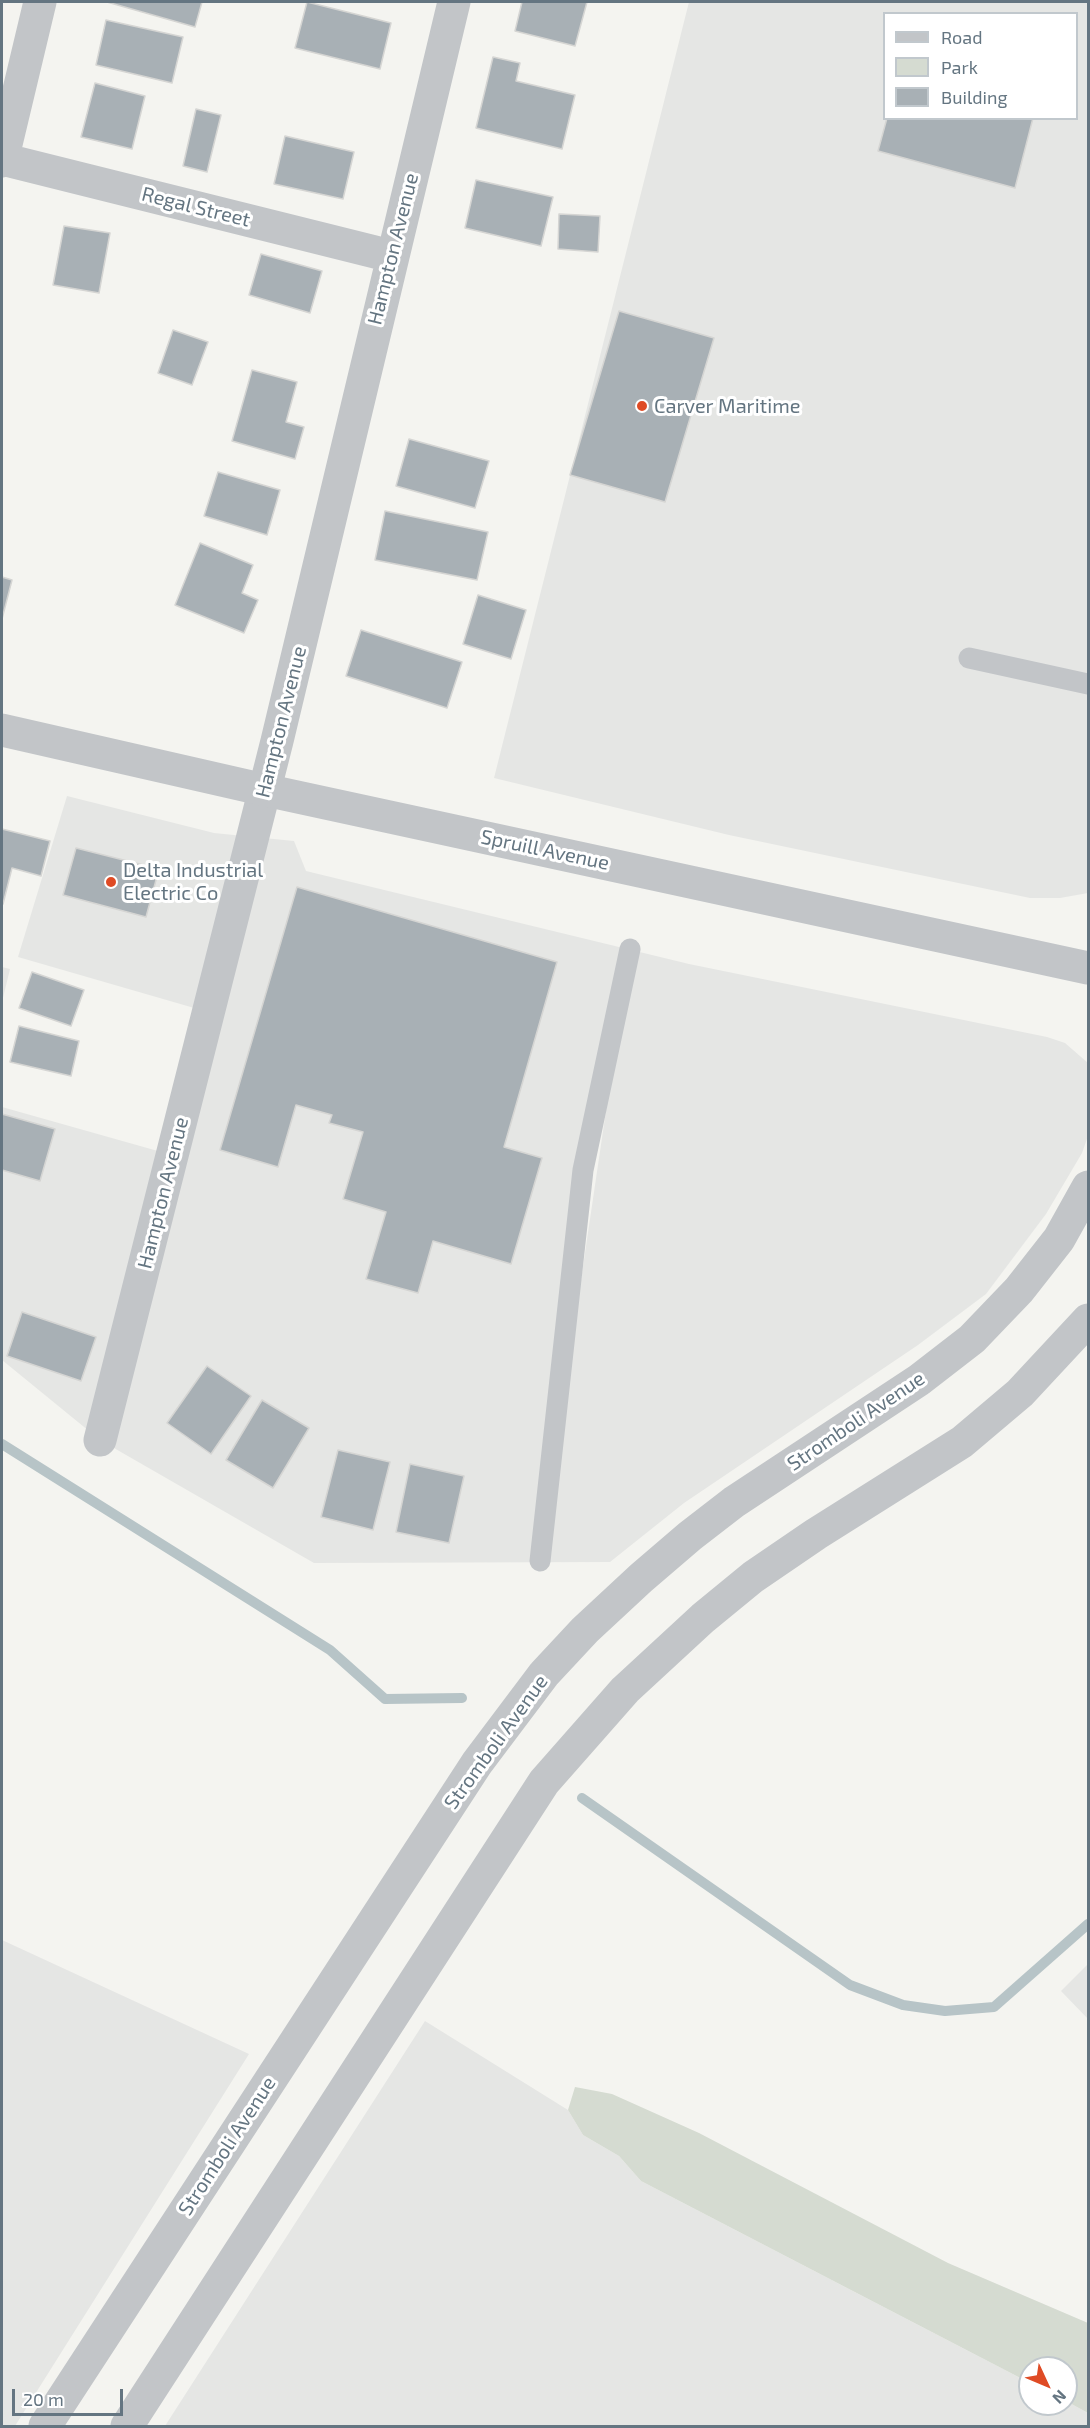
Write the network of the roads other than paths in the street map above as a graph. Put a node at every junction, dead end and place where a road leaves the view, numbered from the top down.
1 (40, 2) edge
2 (454, 2) edge
3 (2, 160) edge
4 (392, 256) junction
5 (969, 658) dead end
6 (1089, 684) edge
7 (2, 730) edge
8 (265, 790) junction
9 (630, 949) dead end
10 (1089, 968) edge
11 (1089, 1187) edge
12 (1089, 1320) edge
13 (100, 1440) dead end
14 (540, 1561) dead end
15 (130, 2420) edge
16 (45, 2427) edge

1 - 3 street
2 - 4 street, Hampton Avenue
3 - 4 street, Regal Street
4 - 8 street, Hampton Avenue
5 - 6 lane
7 - 8 street, Spruill Avenue
8 - 10 street, Spruill Avenue
8 - 13 street, Hampton Avenue
9 - 14 lane
11 - 16 street, Stromboli Avenue
12 - 15 street

